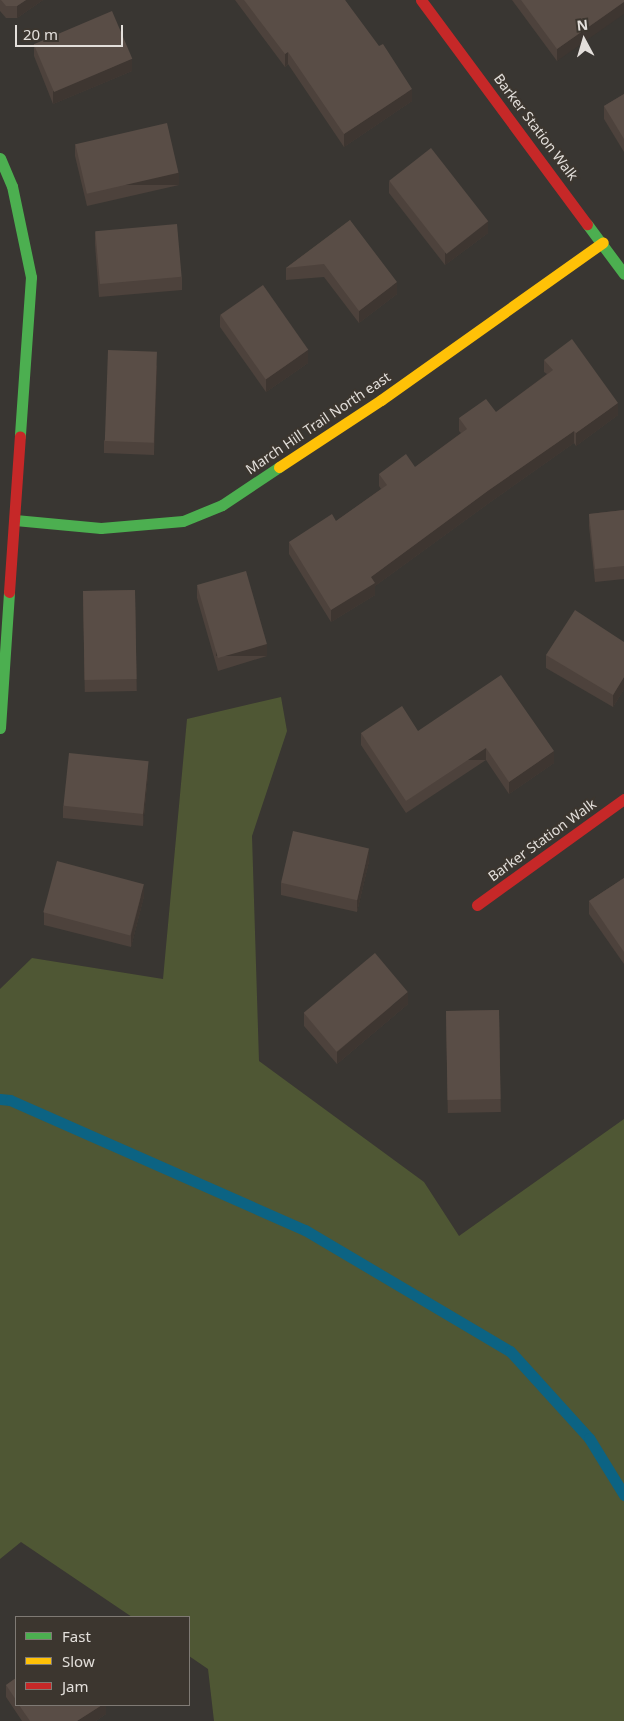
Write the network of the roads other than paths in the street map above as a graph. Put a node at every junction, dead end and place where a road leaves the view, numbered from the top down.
1 (421, 0) edge
2 (0, 158) edge
3 (603, 242) junction
4 (624, 274) edge
5 (14, 520) junction
6 (0, 728) edge
7 (624, 799) edge
8 (478, 905) dead end

1 - 3 street, Barker Station Walk
2 - 5 street
3 - 4 street, Barker Station Walk
3 - 5 street, March Hill Trail North east
5 - 6 street
7 - 8 street, Barker Station Walk

